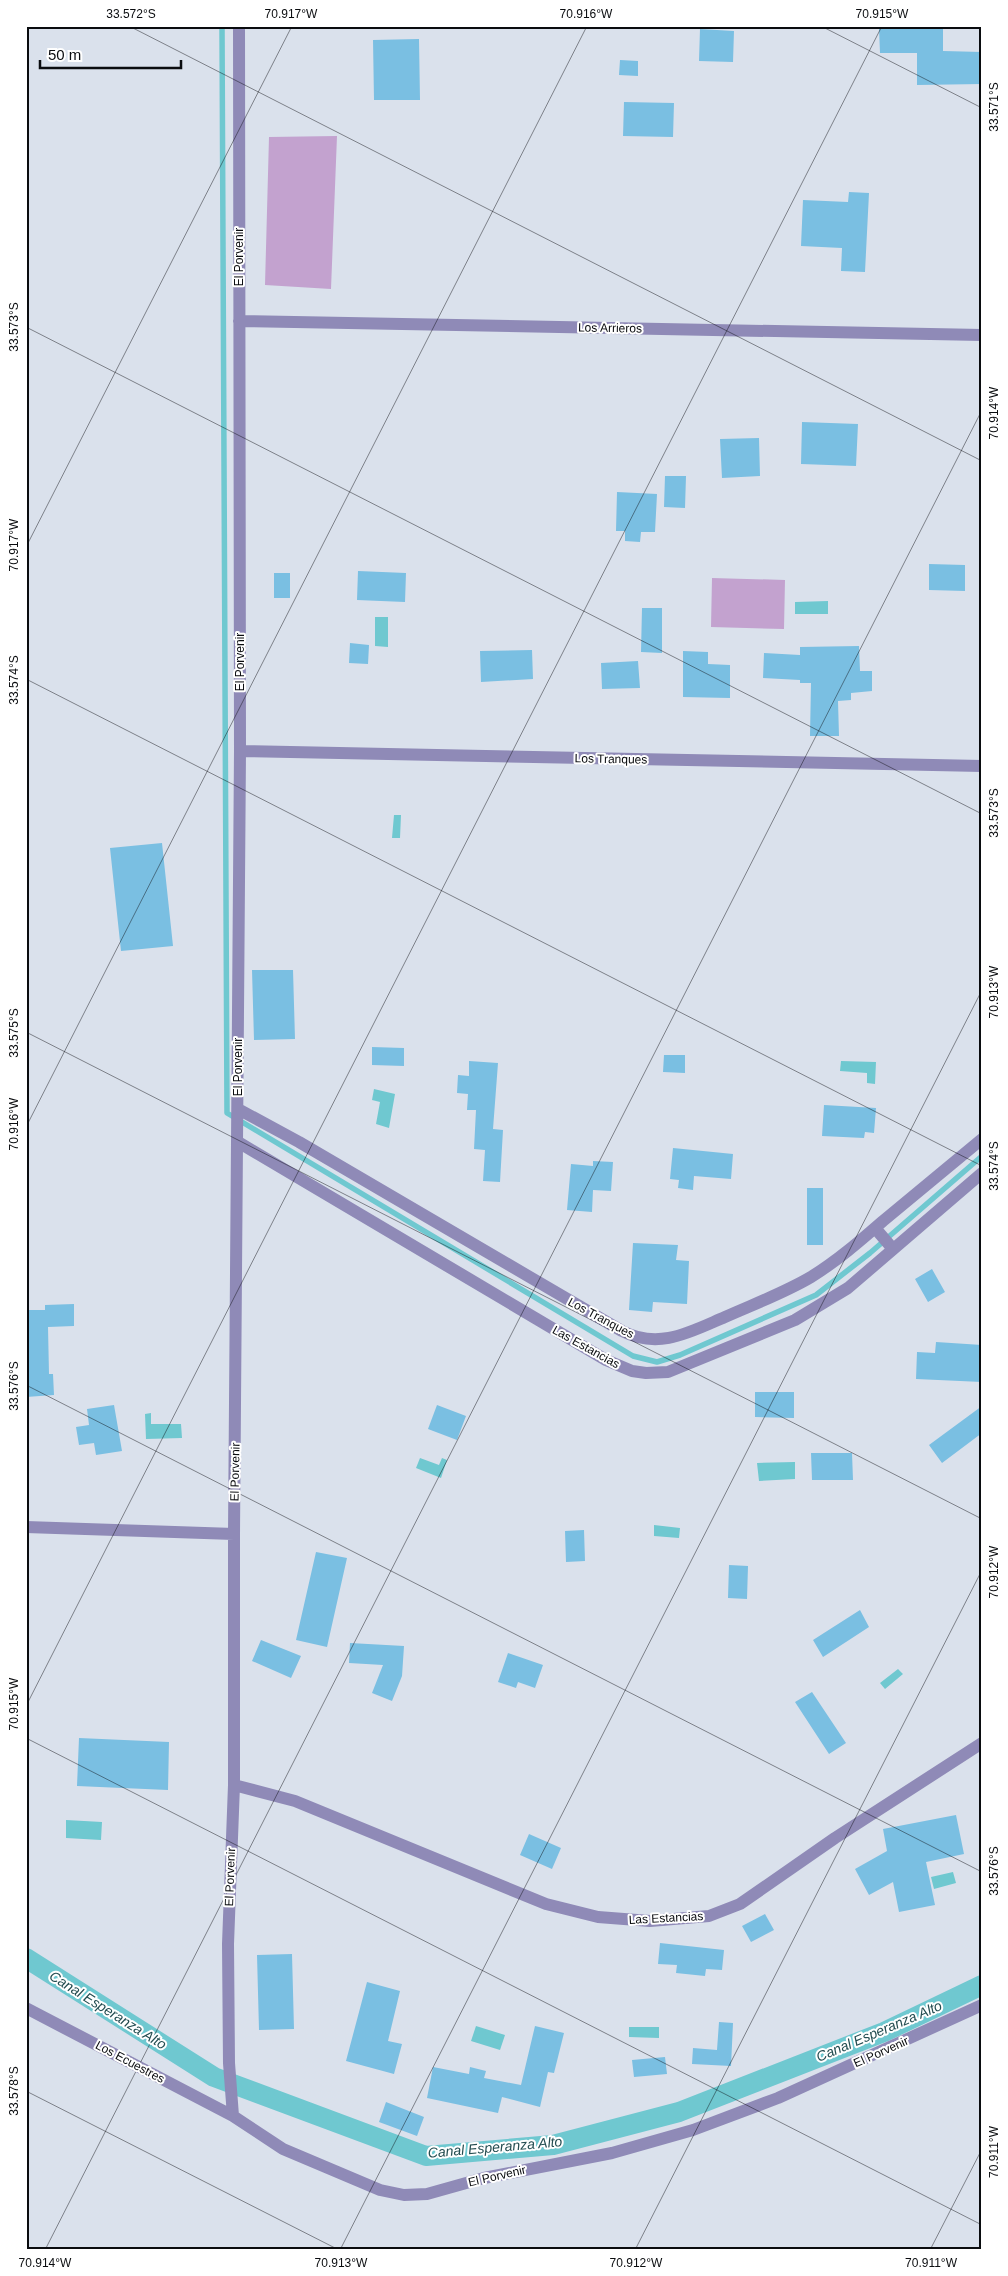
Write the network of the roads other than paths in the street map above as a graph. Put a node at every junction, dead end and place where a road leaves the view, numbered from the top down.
1 (239, 26) edge
2 (239, 322) junction
3 (982, 335) edge
4 (240, 751) junction
5 (982, 766) edge
6 (238, 1109) junction
7 (982, 1139) edge
8 (238, 1142) junction
9 (982, 1173) edge
10 (875, 1228) junction
11 (893, 1249) junction
12 (26, 1527) edge
13 (234, 1534) junction
14 (982, 1743) edge
15 (234, 1785) junction
16 (982, 2005) edge
17 (26, 2008) edge
18 (233, 2116) junction

1 - 2 street, El Porvenir
2 - 3 street, Los Arrieros
2 - 4 street, El Porvenir
4 - 5 street, Los Tranques
4 - 6 street, El Porvenir
6 - 8 street, El Porvenir
6 - 10 street, Los Tranques
7 - 10 street, Los Tranques
8 - 11 street, Las Estancias
8 - 13 street, El Porvenir
9 - 11 street, Las Estancias
10 - 11 street
12 - 13 street
13 - 15 street, El Porvenir
14 - 15 street, Las Estancias
15 - 18 street, El Porvenir
16 - 18 street, El Porvenir
17 - 18 street, Los Ecuestres

